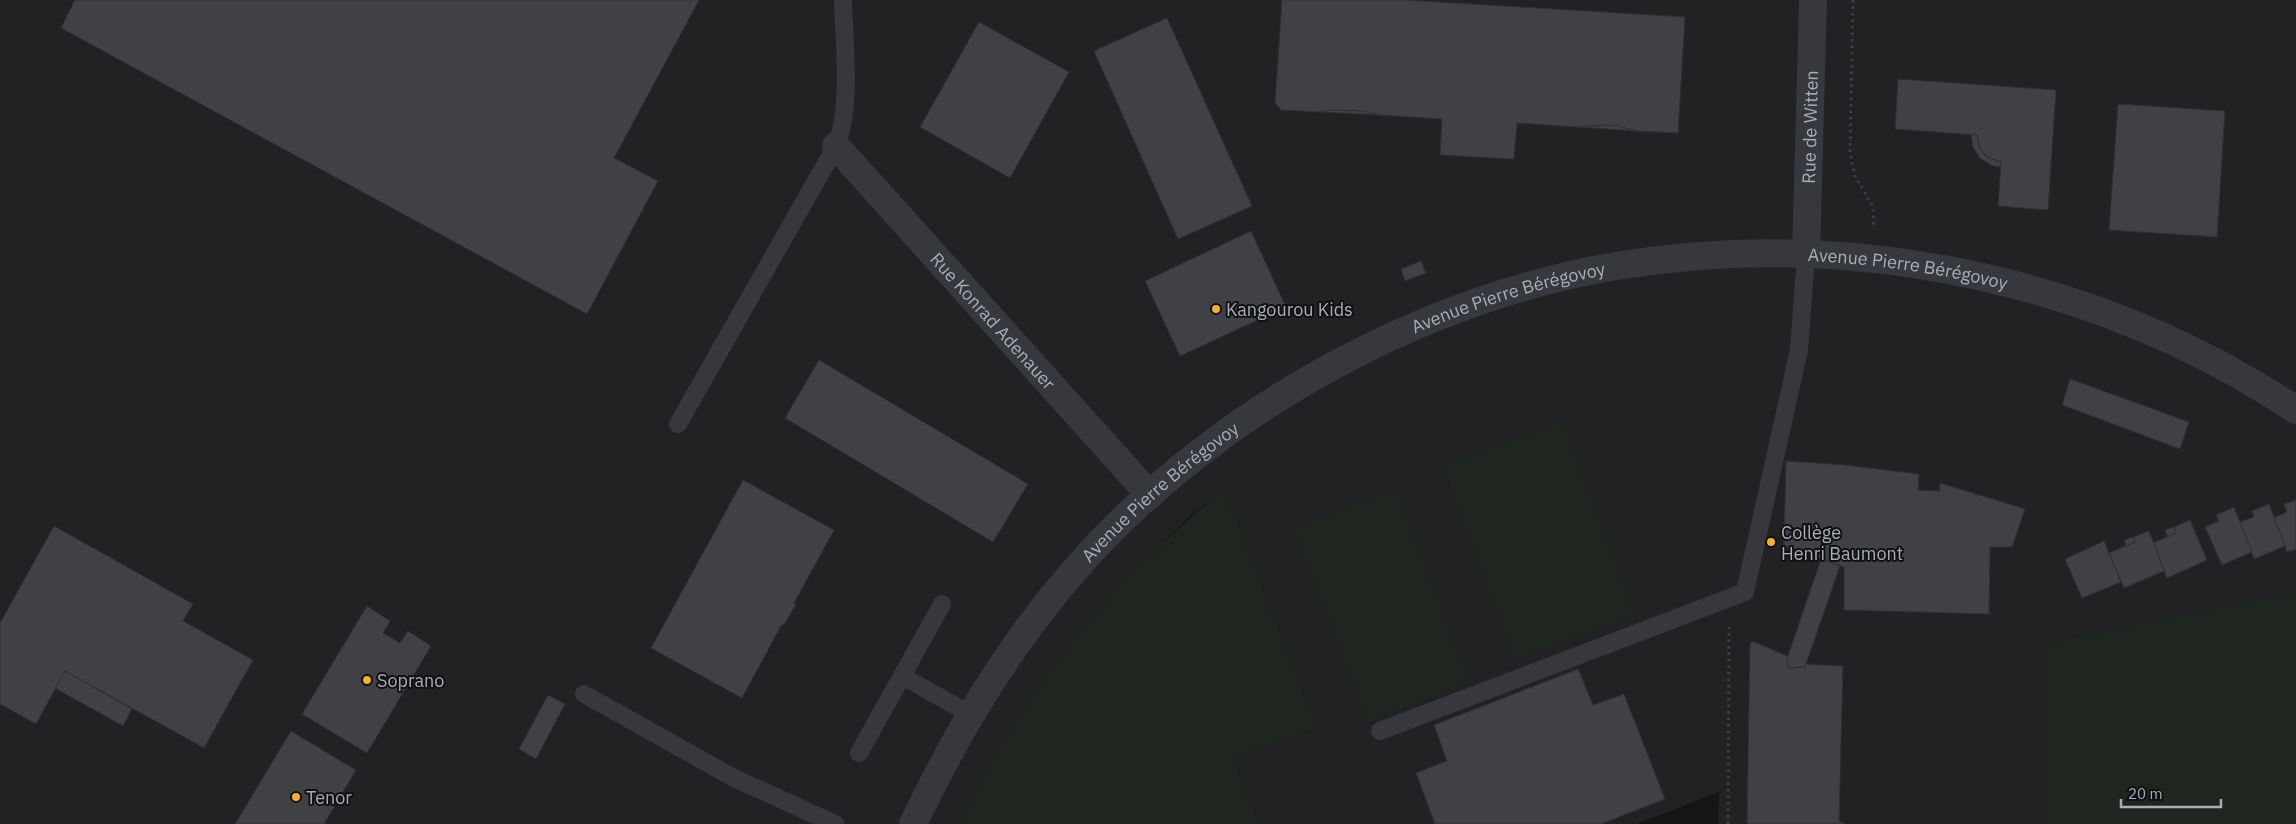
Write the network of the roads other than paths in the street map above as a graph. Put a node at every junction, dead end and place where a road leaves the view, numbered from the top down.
1 (843, 0) edge
2 (1813, 0) edge
3 (836, 146) junction
4 (1806, 254) junction
5 (2296, 410) edge
6 (678, 424) dead end
7 (1150, 495) junction
8 (942, 604) dead end
9 (902, 676) junction
10 (584, 694) dead end
11 (970, 714) junction
12 (1380, 731) dead end
13 (859, 754) dead end
14 (835, 824) edge
15 (913, 824) edge

1 - 3 lane
2 - 4 street, Rue de Witten
3 - 6 lane
3 - 7 street, Rue Konrad Adenauer
4 - 5 street, Avenue Pierre Bérégovoy
4 - 7 street, Avenue Pierre Bérégovoy
4 - 12 lane
7 - 11 street, Avenue Pierre Bérégovoy
8 - 9 lane
9 - 11 lane
9 - 13 lane
10 - 14 lane
11 - 15 street, Avenue Pierre Bérégovoy

